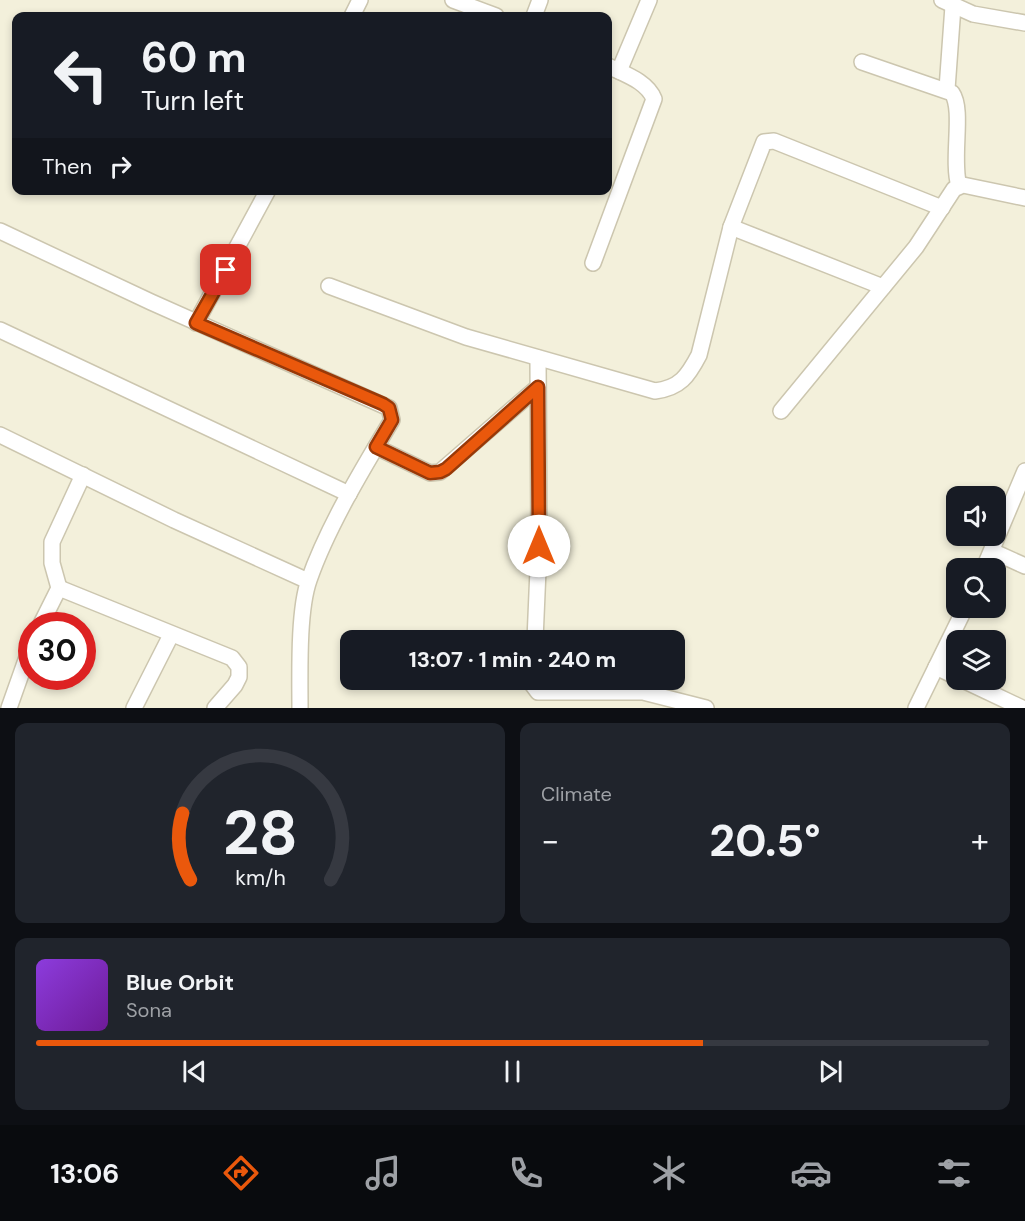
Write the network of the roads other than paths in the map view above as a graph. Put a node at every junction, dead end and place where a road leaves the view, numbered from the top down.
1 (453, 0) edge
2 (649, 0) edge
3 (947, 3) edge
4 (485, 12) edge
5 (1025, 23) edge
6 (862, 62) dead end
7 (613, 69) edge
8 (947, 89) junction
9 (958, 186) junction
10 (265, 195) edge
11 (1025, 198) edge
12 (942, 208) junction
13 (731, 227) junction
14 (0, 231) edge
15 (593, 263) dead end
16 (329, 286) dead end
17 (883, 287) junction
18 (196, 323) junction
19 (0, 330) edge
20 (538, 358) junction
21 (538, 387) junction
22 (781, 411) dead end
23 (0, 435) edge
24 (376, 447) junction
25 (1025, 471) edge
26 (83, 475) junction
27 (349, 494) junction
28 (992, 551) junction
29 (989, 558) edge
30 (1025, 566) edge
31 (308, 581) junction
32 (59, 588) junction
33 (47, 612) edge
34 (960, 618) edge
35 (535, 630) edge
36 (171, 635) junction
37 (936, 667) junction
38 (946, 672) edge
39 (18, 683) edge
40 (536, 690) edge
41 (984, 690) edge
42 (9, 708) edge
43 (134, 708) edge
44 (215, 708) edge
45 (300, 708) edge
46 (706, 708) edge
47 (916, 708) edge
48 (1022, 708) edge

1 - 4 street
2 - 7 street
3 - 5 street
3 - 8 street
6 - 8 street
7 - 15 street
8 - 9 street
9 - 11 street
9 - 12 street
10 - 18 street
12 - 13 street
12 - 17 street
13 - 17 street
13 - 20 street
14 - 18 street
16 - 20 street
17 - 22 street
18 - 24 street
19 - 27 street
20 - 21 street
21 - 24 street
21 - 35 street
23 - 26 street
24 - 27 street
25 - 28 street
26 - 31 street
26 - 32 street
27 - 31 street
28 - 29 street
28 - 30 street
31 - 45 street
32 - 33 street
32 - 36 street
34 - 37 street
36 - 43 street
36 - 44 street
37 - 38 street
37 - 47 street
39 - 42 street
40 - 46 street
41 - 48 street

